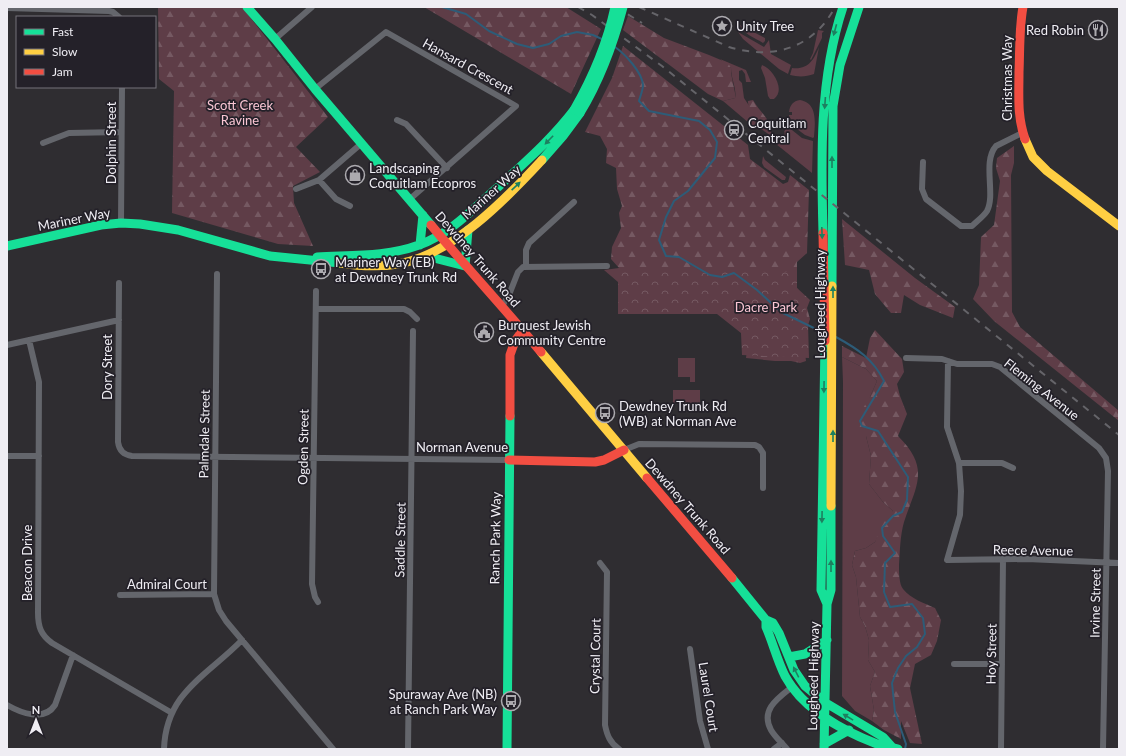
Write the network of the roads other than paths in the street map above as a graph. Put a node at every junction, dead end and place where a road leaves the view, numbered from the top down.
1 (247, 7) edge
2 (312, 7) edge
3 (615, 7) edge
4 (622, 7) edge
5 (843, 7) edge
6 (859, 7) edge
7 (1023, 7) edge
8 (7, 8) edge
9 (118, 16) edge
10 (275, 39) junction
11 (122, 88) edge
12 (315, 89) junction
13 (577, 112) junction
14 (397, 120) dead end
15 (121, 132) junction
16 (1022, 133) junction
17 (42, 143) dead end
18 (362, 143) junction
19 (922, 162) dead end
20 (446, 168) junction
21 (319, 180) junction
22 (296, 188) dead end
23 (410, 199) junction
24 (574, 202) dead end
25 (350, 206) dead end
26 (423, 215) junction
27 (121, 223) junction
28 (1119, 226) edge
29 (468, 230) junction
30 (441, 235) junction
31 (420, 245) junction
32 (448, 245) junction
33 (7, 246) edge
34 (426, 256) junction
35 (286, 259) junction
36 (465, 266) junction
37 (526, 266) junction
38 (607, 266) dead end
39 (217, 274) dead end
40 (119, 283) dead end
41 (316, 291) dead end
42 (502, 306) junction
43 (316, 309) junction
44 (417, 319) dead end
45 (119, 320) junction
46 (829, 329) junction
47 (522, 330) junction
48 (413, 331) dead end
49 (29, 340) junction
50 (7, 345) edge
51 (906, 358) dead end
52 (948, 361) junction
53 (120, 450) joint
54 (624, 450) junction
55 (7, 456) edge
56 (39, 456) junction
57 (214, 457) junction
58 (1106, 458) joint
59 (314, 459) junction
60 (412, 459) junction
61 (509, 460) junction
62 (959, 463) junction
63 (1013, 468) dead end
64 (763, 488) dead end
65 (1002, 559) junction
66 (1106, 562) junction
67 (600, 563) dead end
68 (1119, 563) edge
69 (214, 594) junction
70 (120, 595) dead end
71 (318, 602) dead end
72 (766, 620) junction
73 (242, 640) junction
74 (827, 640) junction
75 (690, 649) dead end
76 (73, 655) junction
77 (789, 657) junction
78 (954, 664) dead end
79 (1002, 664) junction
80 (792, 687) junction
81 (826, 703) junction
82 (7, 705) edge
83 (172, 713) junction
84 (825, 716) junction
85 (849, 730) junction
86 (506, 739) junction
87 (782, 742) junction
88 (824, 746) edge
89 (610, 747) edge
90 (895, 748) edge
91 (164, 749) edge
92 (333, 749) edge
93 (408, 749) edge
94 (503, 749) edge
95 (507, 749) edge
96 (619, 749) edge
97 (708, 749) edge
98 (774, 749) edge
99 (787, 749) edge
100 (1001, 749) edge
101 (1103, 749) edge

1 - 10 main road, Dewdney Trunk Road
2 - 10 street
3 - 13 main road, Mariner Way, bridge
4 - 13 main road, Mariner Way, bridge
5 -> 46 main road, Lougheed Highway
46 -> 6 main road, Lougheed Highway
7 - 16 main road, Christmas Way
8 - 9 street
10 - 12 main road, Dewdney Trunk Road
11 - 15 street, Dolphin Street
12 - 18 main road, Dewdney Trunk Road
12 - 20 street, Hansard Crescent
29 -> 13 main road, Mariner Way
13 -> 30 main road, Mariner Way
14 - 20 street
15 - 17 street
15 - 27 street, Dolphin Street
16 - 19 street
16 - 28 main road, Christmas Way
18 - 21 street
18 - 23 main road, Dewdney Trunk Road
20 - 23 street, Hansard Crescent
21 - 22 street
21 - 25 street
23 - 26 main road, Dewdney Trunk Road
24 - 37 street
26 - 30 main road, Dewdney Trunk Road
26 - 31 main road
27 - 33 main road, Mariner Way
27 - 35 main road, Mariner Way
29 - 32 main road, Mariner Way
29 - 36 main road
30 - 31 main road, Mariner Way
30 - 32 main road, Dewdney Trunk Road
31 - 35 main road, Mariner Way
32 - 34 main road, Mariner Way
32 - 36 main road, Dewdney Trunk Road
34 - 35 main road, Mariner Way
34 - 36 main road
36 - 42 main road, Dewdney Trunk Road
37 - 38 street
37 - 42 street
39 - 57 street, Palmdale Street
40 - 45 street, Dory Street
41 - 43 street, Ogden Street
42 - 47 main road, Dewdney Trunk Road
43 - 44 street
43 - 59 street, Ogden Street
45 - 49 street
45 - 53 street, Dory Street
46 - 74 main road, Lougheed Highway
47 - 54 main road, Dewdney Trunk Road
47 - 61 main road, Ranch Park Way
48 - 60 street, Saddle Street
49 - 50 street
49 - 56 street, Beacon Drive
51 - 52 street, Fleming Avenue
52 - 58 street, Fleming Avenue
52 - 62 street
53 - 57 street, Norman Avenue
54 - 61 main road, Norman Avenue
54 - 64 street, Norman Avenue
54 - 72 main road, Dewdney Trunk Road
55 - 56 street
56 - 76 street, Beacon Drive
57 - 59 street, Norman Avenue
57 - 69 street, Palmdale Street
58 - 66 street, Irvine Street
59 - 60 street, Norman Avenue
59 - 71 street, Ogden Street
60 - 61 street, Norman Avenue
60 - 93 street, Saddle Street
61 - 86 main road, Ranch Park Way
62 - 63 street
62 - 65 street, Reece Avenue
65 - 66 street, Reece Avenue
65 - 79 street, Hoy Street
66 - 68 street, Reece Avenue
66 - 101 street, Irvine Street
67 - 89 street, Crystal Court
69 - 70 street, Admiral Court
69 - 73 street
72 - 77 main road, Dewdney Trunk Road
72 - 80 main road, Dewdney Trunk Road
73 - 83 street
73 - 92 street
74 - 77 main road
74 - 81 main road, Lougheed Highway
75 - 97 street, Laurel Court
76 - 82 street
76 - 83 street, Beacon Drive
81 -> 77 main road, Dewdney Trunk Road
78 - 79 street
79 - 100 street, Hoy Street
80 - 84 main road, Dewdney Trunk Road
80 - 87 street
81 - 84 main road, Lougheed Highway
90 -> 81 main road, Dewdney Trunk Road
83 - 91 street
84 - 85 main road, Dewdney Trunk Road
84 - 88 main road, Lougheed Highway
85 - 88 main road
85 - 90 main road, Dewdney Trunk Road
86 - 94 street, Ranch Park Way
86 - 95 main road
87 - 98 street
87 - 99 street
89 - 96 street

